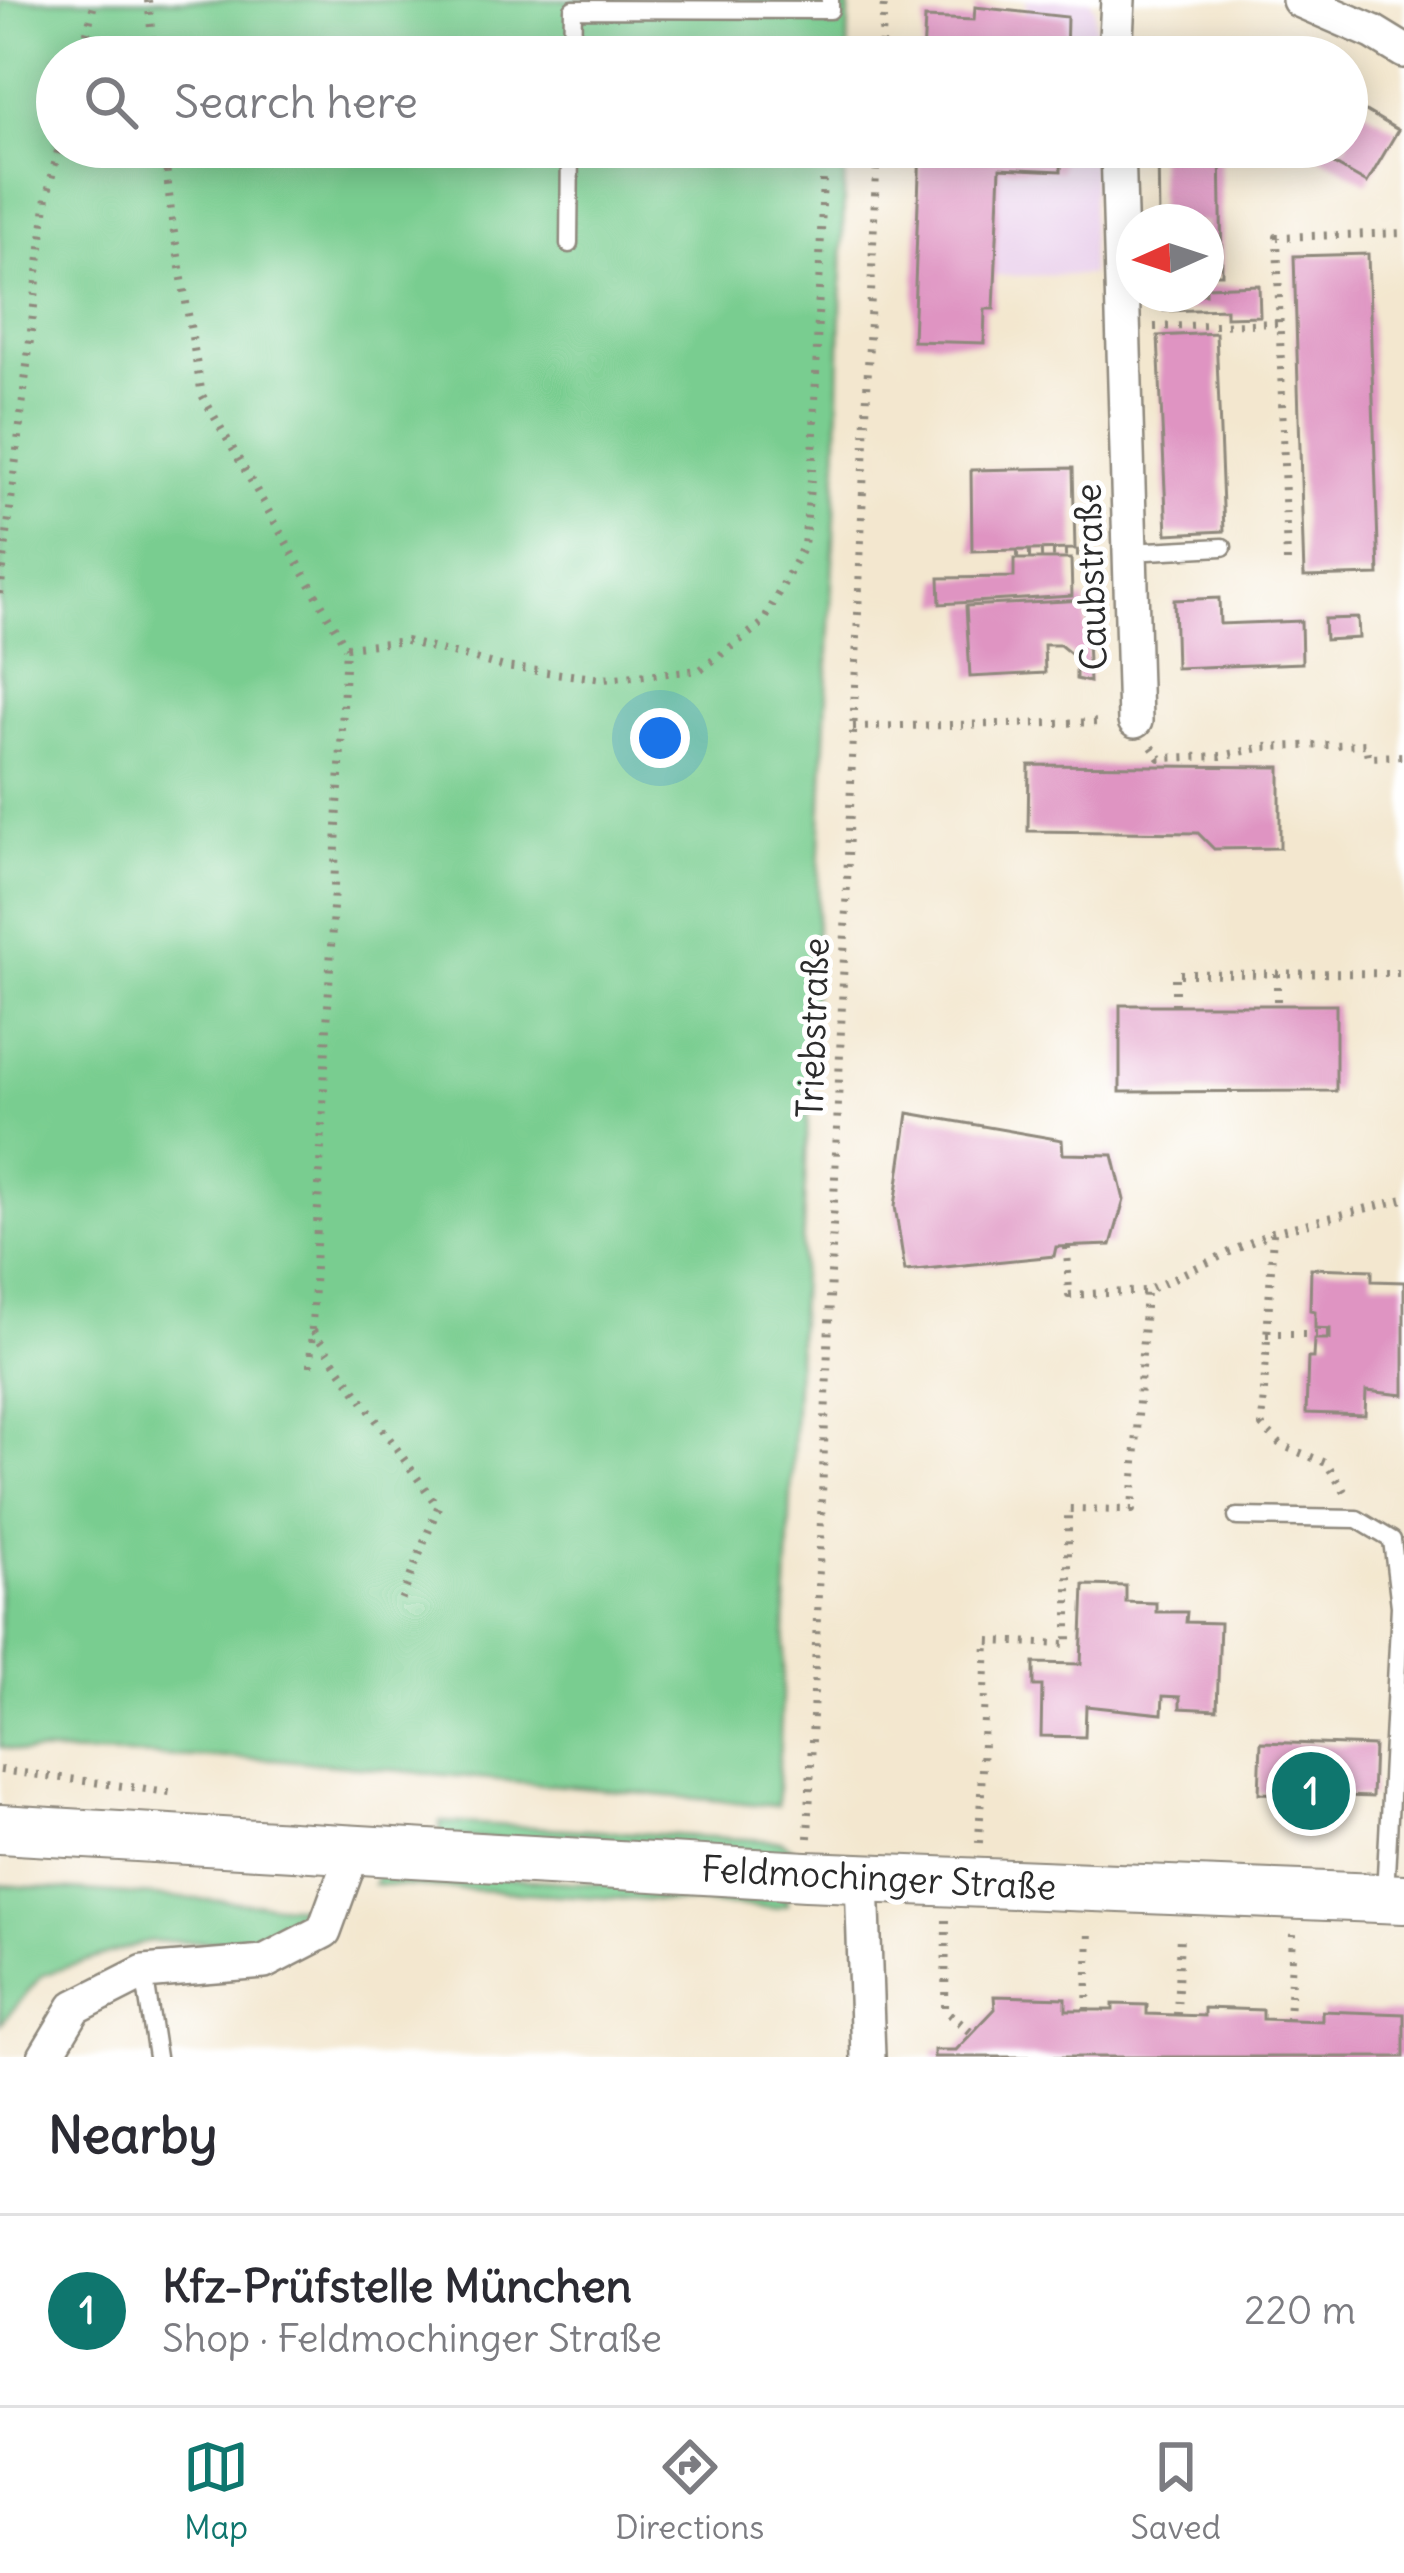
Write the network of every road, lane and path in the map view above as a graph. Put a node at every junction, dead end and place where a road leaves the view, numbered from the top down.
1 (94, 0) edge
2 (148, 0) edge
3 (830, 0) edge
4 (884, 0) edge
5 (1118, 0) edge
6 (1300, 0) edge
7 (86, 36) edge
8 (152, 36) edge
9 (572, 36) edge
10 (882, 36) edge
11 (1116, 36) edge
12 (1404, 51) edge
13 (53, 168) edge
14 (166, 168) edge
15 (570, 168) edge
16 (823, 168) edge
17 (877, 168) edge
18 (1118, 168) edge
19 (1404, 233) edge
20 (569, 244) dead end
21 (1279, 323) junction
22 (1122, 328) junction
23 (1223, 547) dead end
24 (1129, 552) junction
25 (1016, 555) dead end
26 (1287, 562) dead end
27 (0, 594) edge
28 (346, 647) junction
29 (1135, 722) junction
30 (853, 728) junction
31 (1404, 756) edge
32 (1277, 974) junction
33 (1404, 974) edge
34 (1175, 1005) dead end
35 (1277, 1005) dead end
36 (1404, 1199) edge
37 (1273, 1232) junction
38 (1067, 1247) dead end
39 (1146, 1291) junction
40 (312, 1330) junction
41 (1266, 1334) junction
42 (1330, 1334) dead end
43 (310, 1366) dead end
44 (1326, 1463) dead end
45 (1237, 1517) dead end
46 (400, 1603) dead end
47 (6, 1828) edge
48 (354, 1849) junction
49 (806, 1876) junction
50 (862, 1878) junction
51 (978, 1882) junction
52 (1090, 1888) junction
53 (1182, 1892) junction
54 (1295, 1897) junction
55 (1395, 1899) edge
56 (946, 1918) dead end
57 (144, 1972) junction
58 (1087, 2011) dead end
59 (1177, 2015) dead end
60 (1289, 2020) dead end
61 (972, 2033) dead end
62 (45, 2057) edge
63 (157, 2057) edge
64 (868, 2057) edge

1 - 7 path
2 - 8 path
3 - 9 lane
4 - 10 path
5 - 11 street
6 - 12 street
13 - 27 path
14 - 28 path
15 - 20 lane
16 - 28 path
17 - 30 path, Triebstraße
18 - 22 street, Caubstraße
19 - 21 path
21 - 22 path
21 - 26 path
22 - 24 street, Caubstraße
23 - 24 lane
24 - 25 path
24 - 29 street, Caubstraße
28 - 40 path
29 - 30 path, Caubstraße
29 - 31 path
30 - 49 path, Triebstraße
32 - 33 path
32 - 34 path
32 - 35 path
36 - 37 path
37 - 39 path
37 - 41 path
38 - 39 path
39 - 51 path
40 - 43 path
40 - 46 path
41 - 42 path
41 - 44 path
45 - 55 lane
47 - 48 street, Feldmochinger Straße
48 - 49 street, Feldmochinger Straße
48 - 57 street
49 - 50 street, Feldmochinger Straße
50 - 51 street, Feldmochinger Straße
50 - 64 street
51 - 52 street, Feldmochinger Straße
52 - 53 street, Feldmochinger Straße
52 - 58 path
53 - 54 street, Feldmochinger Straße
53 - 59 path
54 - 55 street, Feldmochinger Straße
54 - 60 path
56 - 61 path
57 - 62 street
57 - 63 lane

